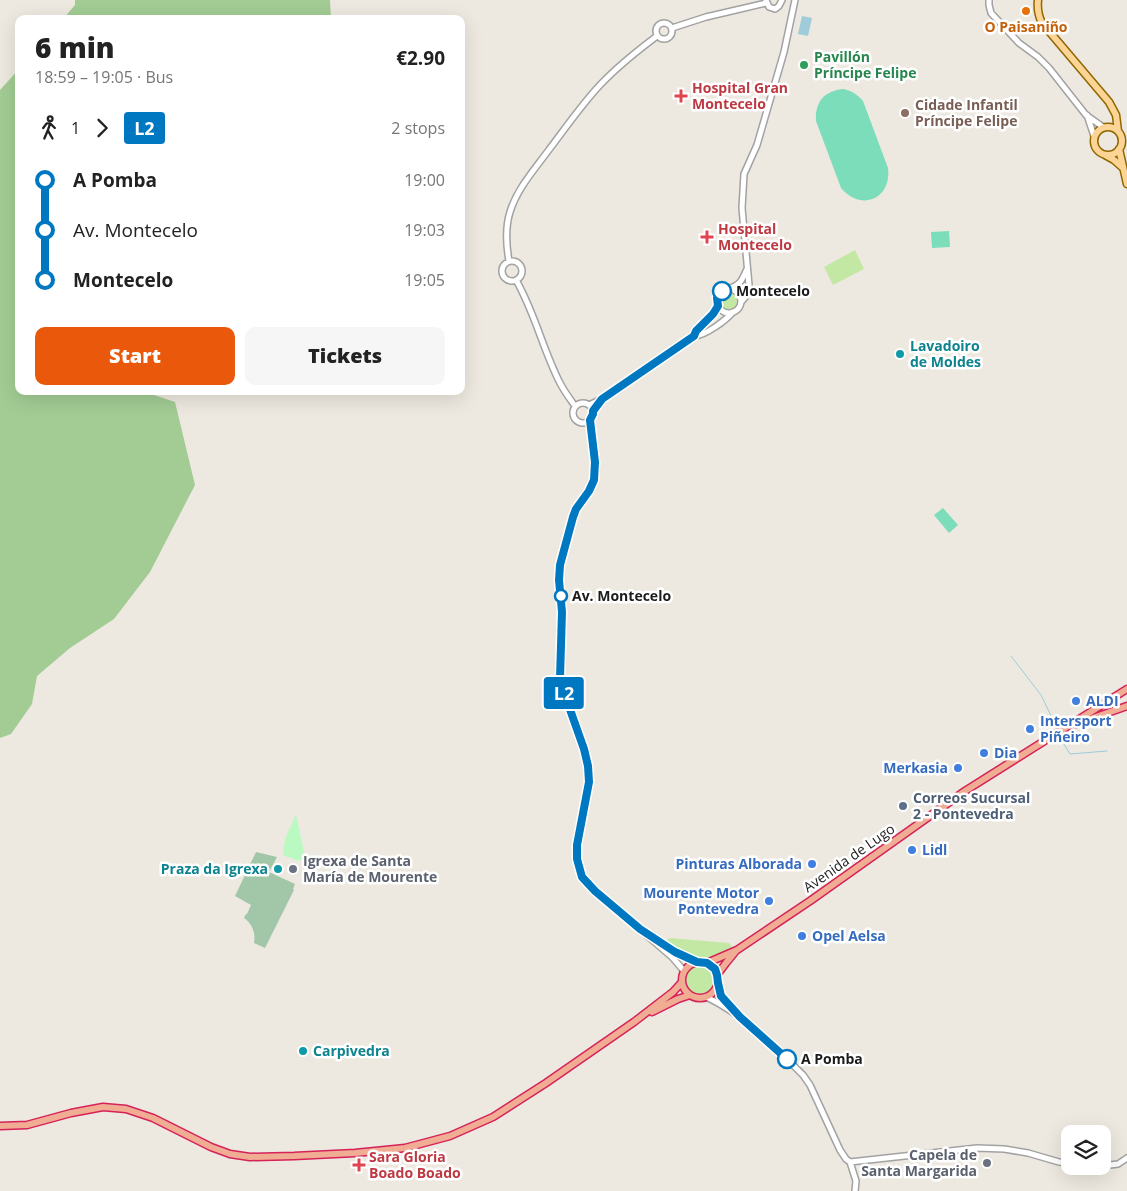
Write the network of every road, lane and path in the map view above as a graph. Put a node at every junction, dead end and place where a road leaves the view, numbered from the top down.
1 (795, 0) edge
2 (989, 0) edge
3 (1038, 0) edge
4 (766, 1) edge
5 (782, 2) edge
6 (794, 6) junction
7 (672, 28) junction
8 (657, 36) junction
9 (1086, 115) junction
10 (1116, 115) junction
11 (1105, 127) junction
12 (1119, 132) junction
13 (1127, 134) edge
14 (1094, 136) junction
15 (1127, 142) edge
16 (1120, 148) junction
17 (1102, 153) junction
18 (1124, 169) junction
19 (1127, 184) edge
20 (509, 261) junction
21 (747, 269) junction
22 (516, 280) junction
23 (729, 288) junction
24 (742, 301) junction
25 (718, 306) junction
26 (734, 312) junction
27 (694, 336) junction
28 (602, 399) junction
29 (589, 405) junction
30 (575, 406) junction
31 (593, 411) junction
32 (588, 421) junction
33 (1127, 689) edge
34 (1127, 706) edge
35 (1063, 729) junction
36 (640, 929) junction
37 (737, 950) junction
38 (697, 962) junction
39 (707, 963) junction
40 (684, 972) junction
41 (717, 975) junction
42 (682, 982) junction
43 (718, 983) junction
44 (690, 995) junction
45 (706, 997) junction
46 (740, 1017) junction
47 (634, 1022) junction
48 (0, 1126) edge
49 (1127, 1158) edge
50 (850, 1162) junction
51 (1061, 1162) edge
52 (1111, 1165) edge
53 (855, 1191) edge

1 - 6 street
2 - 9 street
3 - 10 main road
4 - 5 street
4 - 7 street
5 - 6 street
6 - 21 street
7 - 8 street
7 - 8 street
8 - 20 street
9 - 11 street
9 - 14 street
10 - 11 main road
10 - 12 main road
11 - 12 main road
11 - 14 main road
12 - 13 main road
12 - 16 main road
14 - 17 main road
15 - 16 main road
16 - 17 main road
16 - 18 main road
17 - 18 main road
18 - 19 main road
20 - 22 street
20 - 22 street
21 - 23 street
21 - 24 street
22 - 30 street
23 - 24 street
23 - 25 street
24 - 26 street
25 - 26 street
25 - 27 street
26 - 27 street
27 - 28 street
28 - 29 street
28 - 31 street
29 - 30 street
29 - 31 street
30 - 32 street
31 - 32 street
32 - 36 street
33 - 35 highway, Avenida de Lugo
34 - 35 highway
35 - 37 highway, Avenida de Lugo
36 - 38 street
36 - 40 street
37 - 39 highway, Avenida de Lugo
37 - 41 highway, Avenida de Lugo
38 - 39 highway
38 - 40 highway
39 - 41 highway
40 - 42 highway
41 - 43 highway
42 - 44 highway
42 - 47 highway
43 - 45 highway
43 - 46 street
44 - 45 highway
44 - 47 highway
45 - 46 street
46 - 50 street
47 - 48 highway
49 - 52 street
50 - 51 street
50 - 53 street

